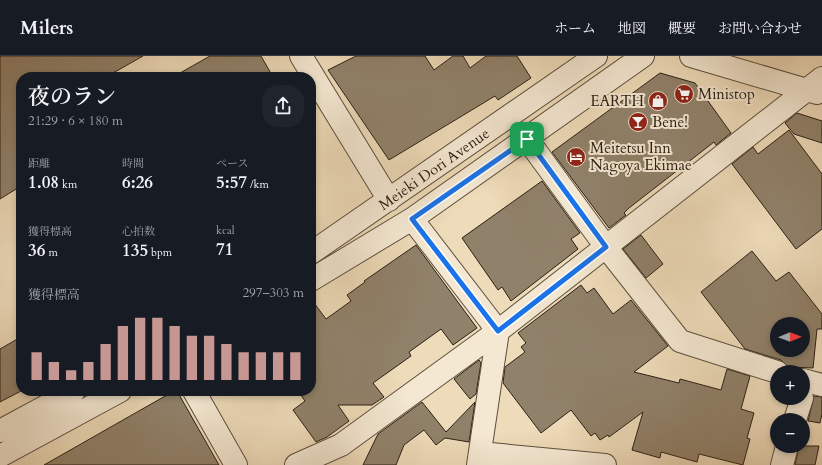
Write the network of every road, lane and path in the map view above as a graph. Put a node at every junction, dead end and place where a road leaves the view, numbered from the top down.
1 (301, 56) edge
2 (596, 56) edge
3 (643, 56) edge
4 (691, 56) edge
5 (311, 72) edge
6 (316, 81) edge
7 (817, 87) edge
8 (527, 139) junction
9 (389, 200) junction
10 (412, 219) junction
11 (606, 247) junction
12 (316, 250) edge
13 (316, 277) edge
14 (498, 331) junction
15 (770, 370) edge
16 (65, 396) edge
17 (111, 396) edge
18 (197, 396) edge
19 (0, 432) edge
20 (786, 453) edge
21 (0, 456) edge
22 (479, 459) edge
23 (566, 463) edge
24 (236, 465) edge
25 (296, 465) edge
26 (605, 465) edge
27 (782, 465) edge

1 - 5 street
2 - 9 street, Meieki Dori Avenue
3 - 8 street, Meieki Dori Avenue
4 - 7 street
6 - 9 street
7 - 11 street
8 - 10 street, Meieki Dori Avenue
8 - 11 street
9 - 12 street, Meieki Dori Avenue
10 - 13 street, Meieki Dori Avenue
10 - 14 street
11 - 14 street
11 - 15 street
14 - 22 street
14 - 25 street
16 - 19 street
17 - 21 street
18 - 24 street
20 - 27 street
22 - 23 street
23 - 26 street

